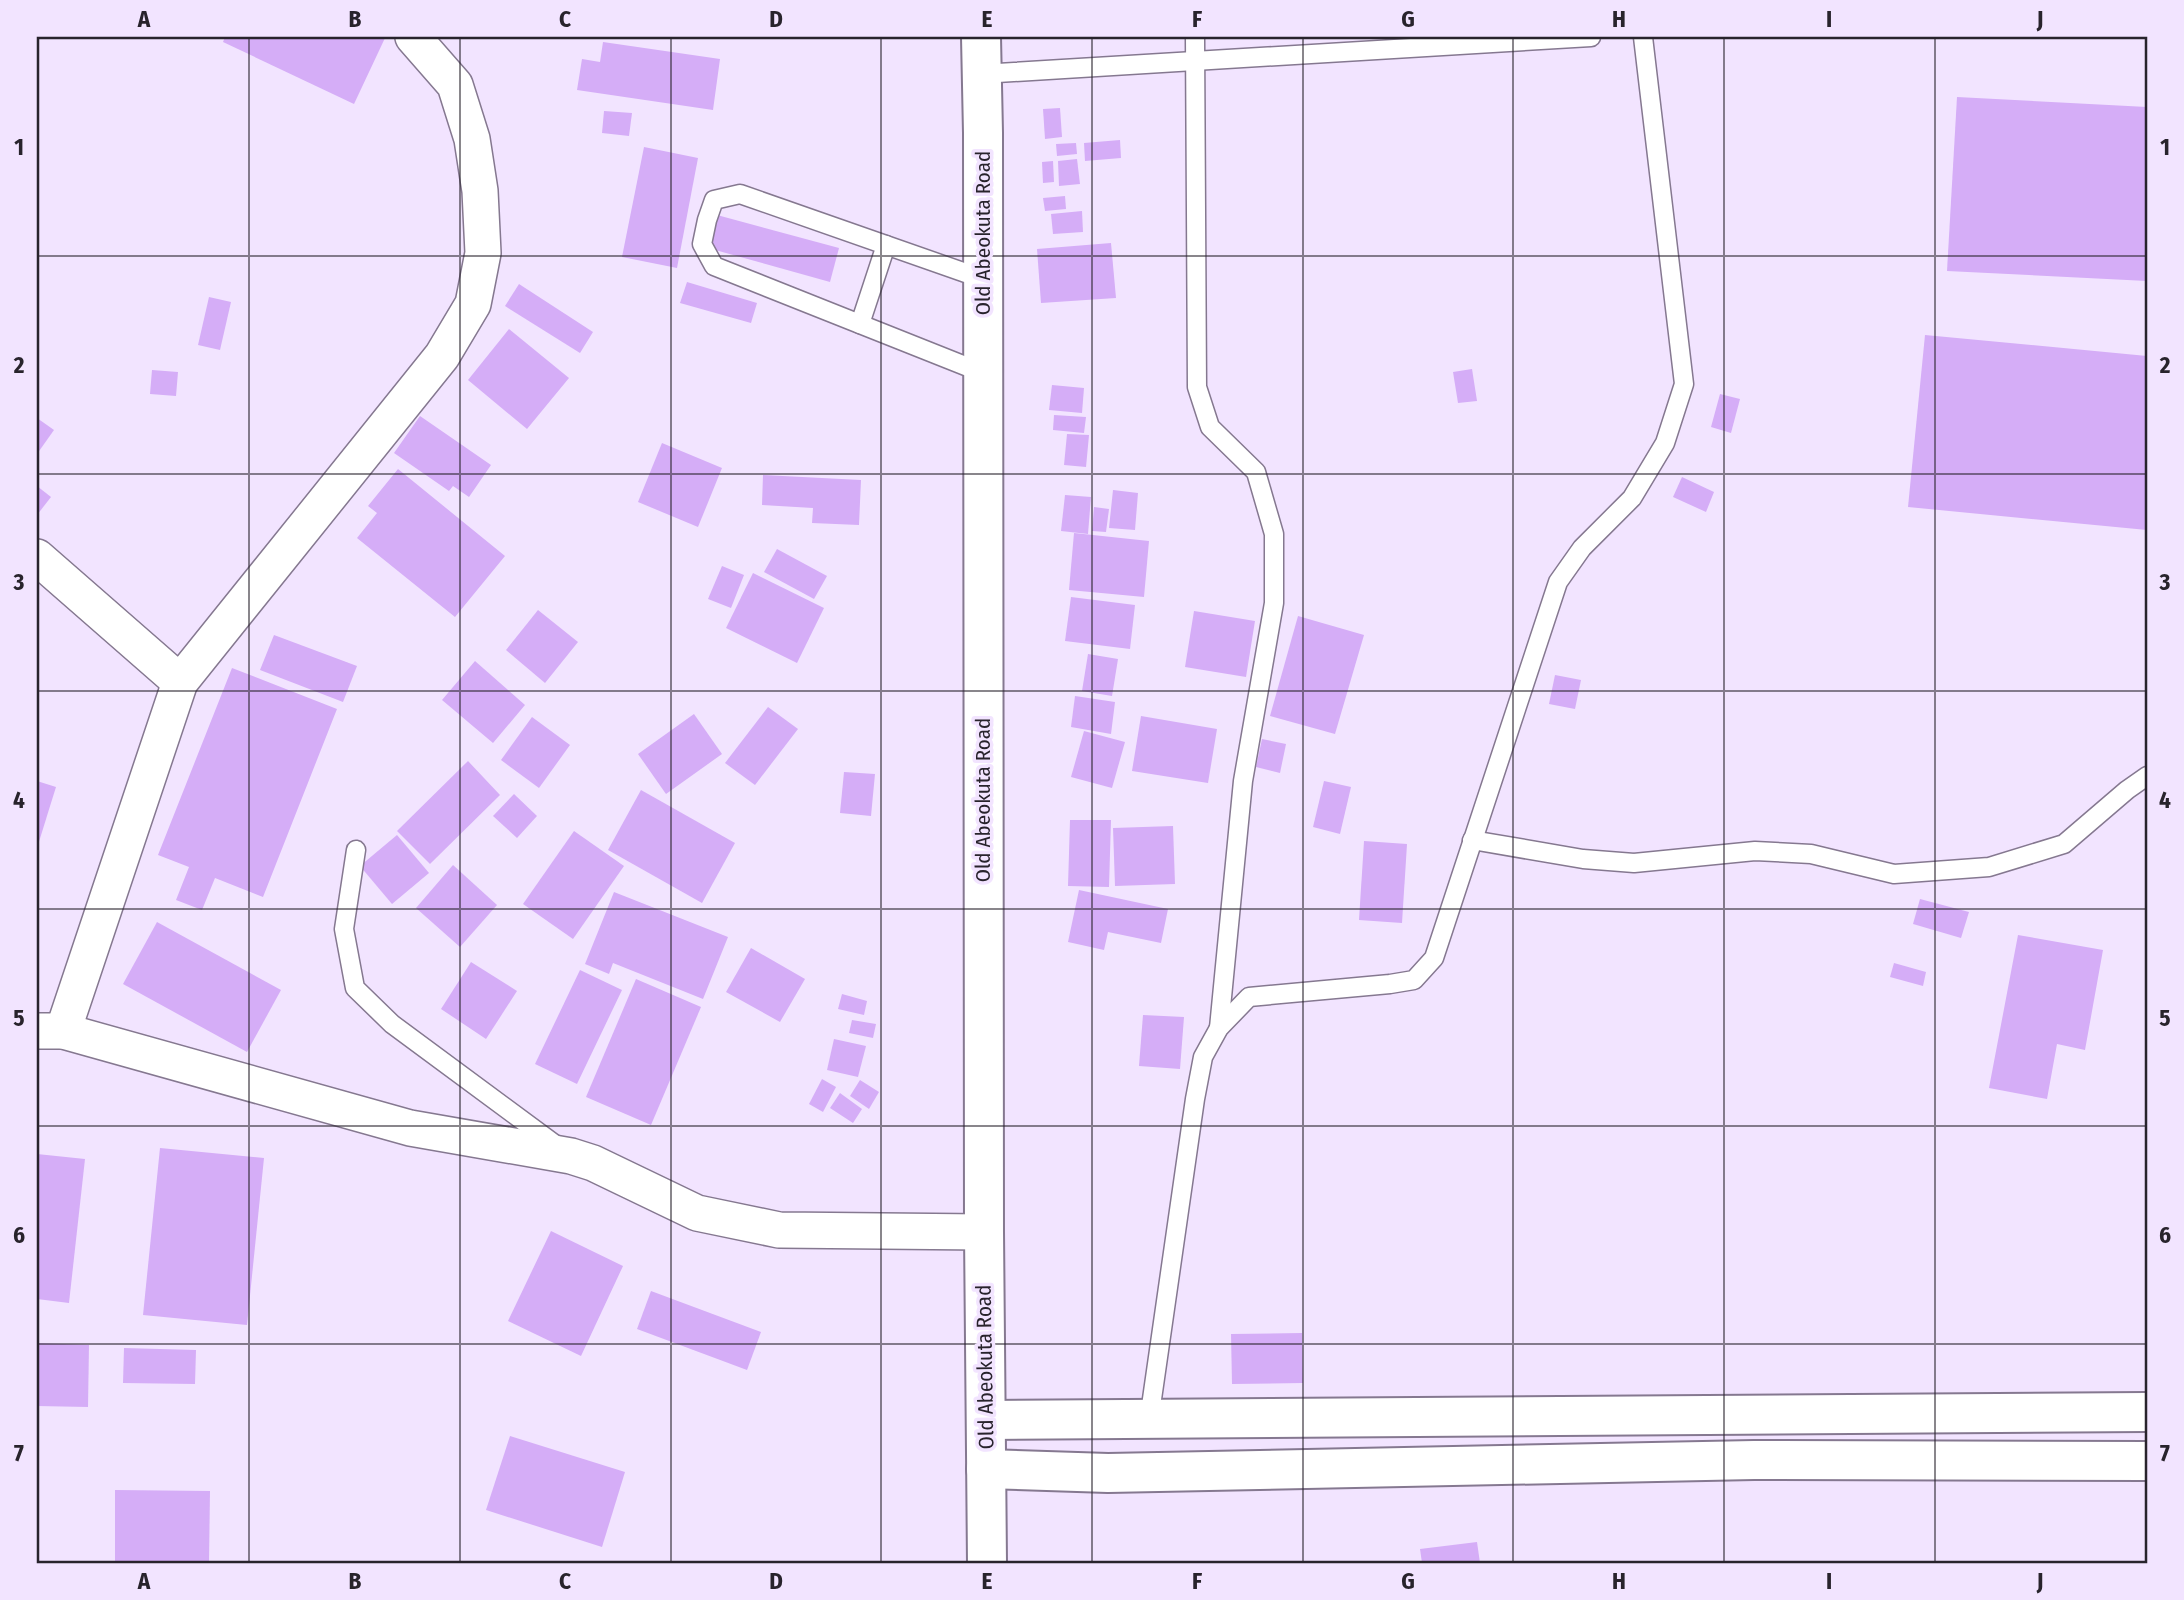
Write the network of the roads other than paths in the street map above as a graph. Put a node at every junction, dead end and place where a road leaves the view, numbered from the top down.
1 (413, 37) edge
2 (1195, 37) edge
3 (1591, 37) edge
4 (1643, 37) edge
5 (981, 55) edge
6 (1196, 61) junction
7 (886, 245) junction
8 (983, 279) junction
9 (860, 324) junction
10 (983, 373) junction
11 (37, 557) edge
12 (180, 682) junction
13 (2147, 776) edge
14 (1472, 840) junction
15 (356, 850) dead end
16 (1219, 1028) junction
17 (50, 1031) edge
18 (571, 1156) junction
19 (984, 1232) junction
20 (2147, 1412) edge
21 (986, 1420) junction
22 (1149, 1420) junction
23 (2147, 1461) edge
24 (986, 1469) junction
25 (987, 1563) edge

1 - 12 street
2 - 6 lane
3 - 6 lane
4 - 14 lane
5 - 6 lane
5 - 8 main road, Old Abeokuta Road
6 - 16 lane
7 - 8 lane
7 - 9 lane
7 - 9 lane
8 - 10 main road, Old Abeokuta Road
9 - 10 lane
10 - 19 main road, Old Abeokuta Road
11 - 12 street
12 - 17 street
13 - 14 lane
14 - 16 lane
15 - 18 lane
16 - 22 lane
17 - 18 street
18 - 19 street
19 - 21 main road, Old Abeokuta Road
20 - 22 main road
21 - 22 main road
21 - 24 main road, Old Abeokuta Road
23 - 24 main road
24 - 25 main road, Old Abeokuta Road

